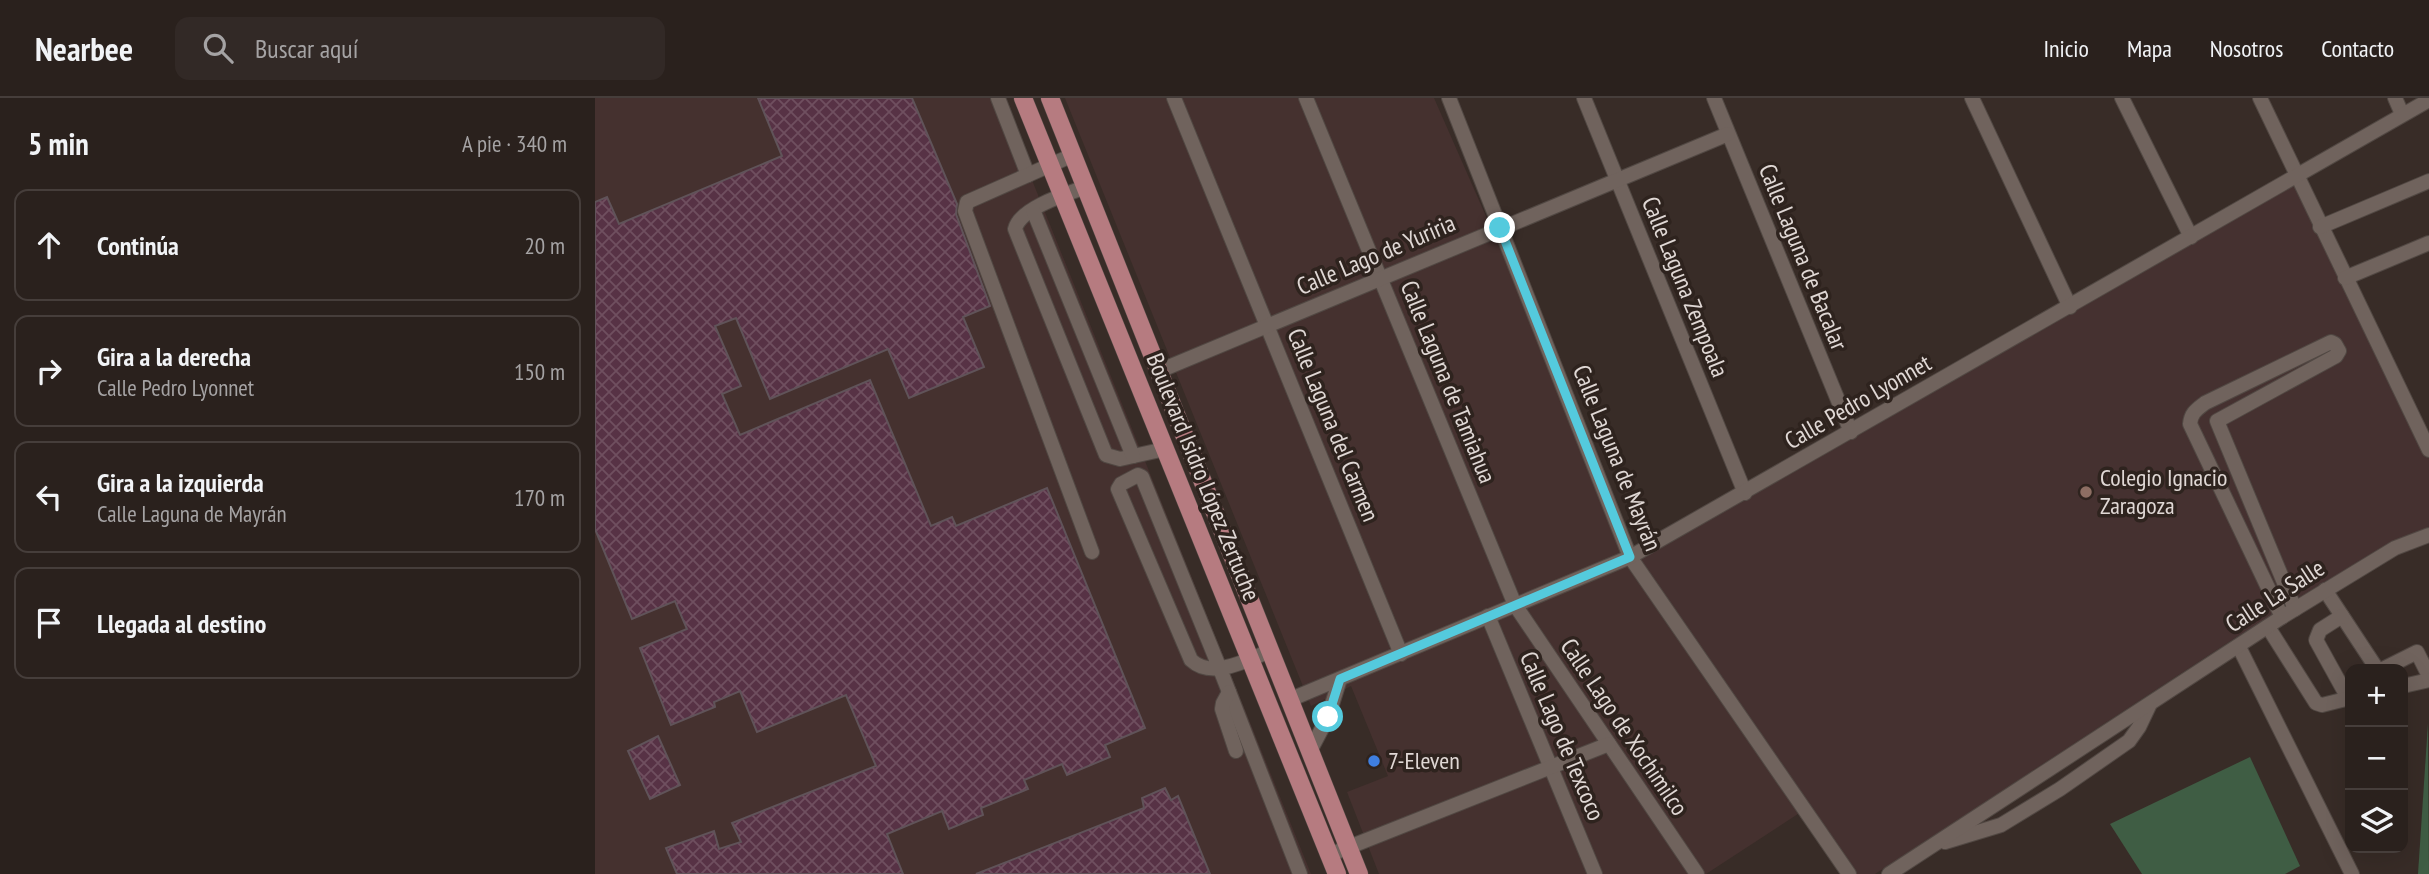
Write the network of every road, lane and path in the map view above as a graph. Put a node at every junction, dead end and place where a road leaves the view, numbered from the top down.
1 (998, 98) edge
2 (1023, 98) edge
3 (1050, 98) edge
4 (1174, 98) edge
5 (1306, 98) edge
6 (1449, 98) edge
7 (1584, 98) edge
8 (1714, 98) edge
9 (1972, 98) edge
10 (2122, 98) edge
11 (2260, 98) edge
12 (2395, 98) edge
13 (2429, 100) edge
14 (2402, 114) junction
15 (1728, 134) junction
16 (1073, 155) junction
17 (1051, 165) junction
18 (1027, 175) junction
19 (2296, 177) junction
20 (1617, 181) junction
21 (2429, 181) edge
22 (1086, 187) junction
23 (1063, 196) junction
24 (1033, 210) junction
25 (2320, 227) junction
26 (1500, 228) junction
27 (2191, 237) junction
28 (2429, 243) edge
29 (2345, 278) junction
30 (1381, 279) junction
31 (2070, 307) junction
32 (1268, 325) junction
33 (1159, 372) junction
34 (2193, 412) junction
35 (2217, 422) junction
36 (1851, 432) junction
37 (1165, 449) junction
38 (2429, 450) edge
39 (1133, 456) junction
40 (1745, 493) junction
41 (2429, 535) edge
42 (1092, 552) dead end
43 (1630, 557) junction
44 (2325, 590) junction
45 (1515, 605) junction
46 (1252, 607) junction
47 (2289, 613) junction
48 (1233, 614) junction
49 (1488, 616) junction
50 (2342, 616) junction
51 (2268, 628) junction
52 (2239, 647) junction
53 (1270, 651) junction
54 (1401, 654) junction
55 (1250, 659) junction
56 (2374, 664) edge
57 (2393, 664) edge
58 (1220, 669) junction
59 (2429, 678) edge
60 (1340, 679) junction
61 (2408, 684) edge
62 (2345, 691) edge
63 (1230, 692) junction
64 (2345, 699) edge
65 (1289, 700) junction
66 (2150, 704) junction
67 (1609, 744) junction
68 (1236, 751) dead end
69 (1310, 751) junction
70 (1550, 768) junction
71 (1928, 847) junction
72 (1349, 848) junction
73 (1329, 855) junction
74 (1300, 874) edge
75 (1337, 874) edge
76 (1359, 874) edge
77 (1595, 874) edge
78 (1697, 874) edge
79 (1849, 874) edge
80 (1889, 874) edge
81 (2351, 874) edge

1 - 18 street
2 - 17 main road, Boulevard Isidro López Zertuche
3 - 16 main road, Boulevard Isidro López Zertuche
4 - 32 street, Calle Laguna del Carmen
5 - 30 street, Calle Laguna de Tamiahua
6 - 26 street, Calle Laguna de Mayrán
7 - 20 street, Calle Laguna Zempoala
8 - 15 street, Calle Laguna de Bacalar
9 - 31 street
10 - 27 street
11 - 19 street
12 - 14 street
13 - 14 street, Calle Pedro Lyonnet
14 - 19 street, Calle Pedro Lyonnet
15 - 20 street, Calle Lago de Yuriria
15 - 36 street, Calle Laguna de Bacalar
16 - 17 street
16 - 22 main road, Boulevard Isidro López Zertuche
17 - 18 street
17 - 23 main road, Boulevard Isidro López Zertuche
18 - 42 street
19 - 25 street
19 - 27 street, Calle Pedro Lyonnet
20 - 26 street, Calle Lago de Yuriria
20 - 40 street, Calle Laguna Zempoala
21 - 25 street
22 - 23 street
22 - 33 main road, Boulevard Isidro López Zertuche
23 - 24 street
23 - 37 main road, Boulevard Isidro López Zertuche
24 - 39 street
24 - 39 street
25 - 29 street
26 - 30 street, Calle Lago de Yuriria
26 - 43 street, Calle Laguna de Mayrán
27 - 31 street, Calle Pedro Lyonnet
28 - 29 street
29 - 38 street
30 - 32 street, Calle Lago de Yuriria
30 - 45 street, Calle Laguna de Tamiahua
31 - 36 street, Calle Pedro Lyonnet
32 - 33 street, Calle Lago de Yuriria
32 - 54 street, Calle Laguna del Carmen
33 - 46 main road, Boulevard Isidro López Zertuche
34 - 35 street
34 - 35 street
34 - 47 street
35 - 47 street
36 - 40 street, Calle Pedro Lyonnet
37 - 39 street
37 - 48 main road, Boulevard Isidro López Zertuche
40 - 43 street, Calle Pedro Lyonnet
41 - 44 street, Calle La Salle
43 - 45 street, Calle Pedro Lyonnet
43 - 79 street, Calle Laguna de Mayrán
44 - 47 street, Calle La Salle
44 - 50 street
45 - 49 street, Calle Pedro Lyonnet
45 - 67 street, Calle Lago de Xochimilco
46 - 48 main road
46 - 53 main road, Boulevard Isidro López Zertuche
47 - 51 street, Calle La Salle
48 - 55 main road, Boulevard Isidro López Zertuche
49 - 54 street, Calle Pedro Lyonnet
49 - 70 street, Calle Lago de Texcoco
50 - 56 street
50 - 62 street
51 - 52 street, Calle La Salle
51 - 64 street
52 - 66 street, Calle La Salle
52 - 81 street
53 - 55 street
53 - 65 main road, Boulevard Isidro López Zertuche
54 - 60 street, Calle Pedro Lyonnet
55 - 58 street
55 - 73 main road, Boulevard Isidro López Zertuche
57 - 59 street
58 - 58 street
58 - 63 street
59 - 61 street
60 - 65 street, Calle Pedro Lyonnet
60 - 69 street
63 - 68 street
63 - 74 street
65 - 69 main road, Boulevard Isidro López Zertuche
66 - 71 street, Calle La Salle
66 - 71 street, Calle La Salle
67 - 70 street
67 - 78 street, Calle Lago de Xochimilco
69 - 72 main road, Boulevard Isidro López Zertuche
70 - 72 street
70 - 77 street, Calle Lago de Texcoco
71 - 80 street, Calle La Salle
72 - 73 street
72 - 76 main road, Boulevard Isidro López Zertuche
73 - 75 main road, Boulevard Isidro López Zertuche

